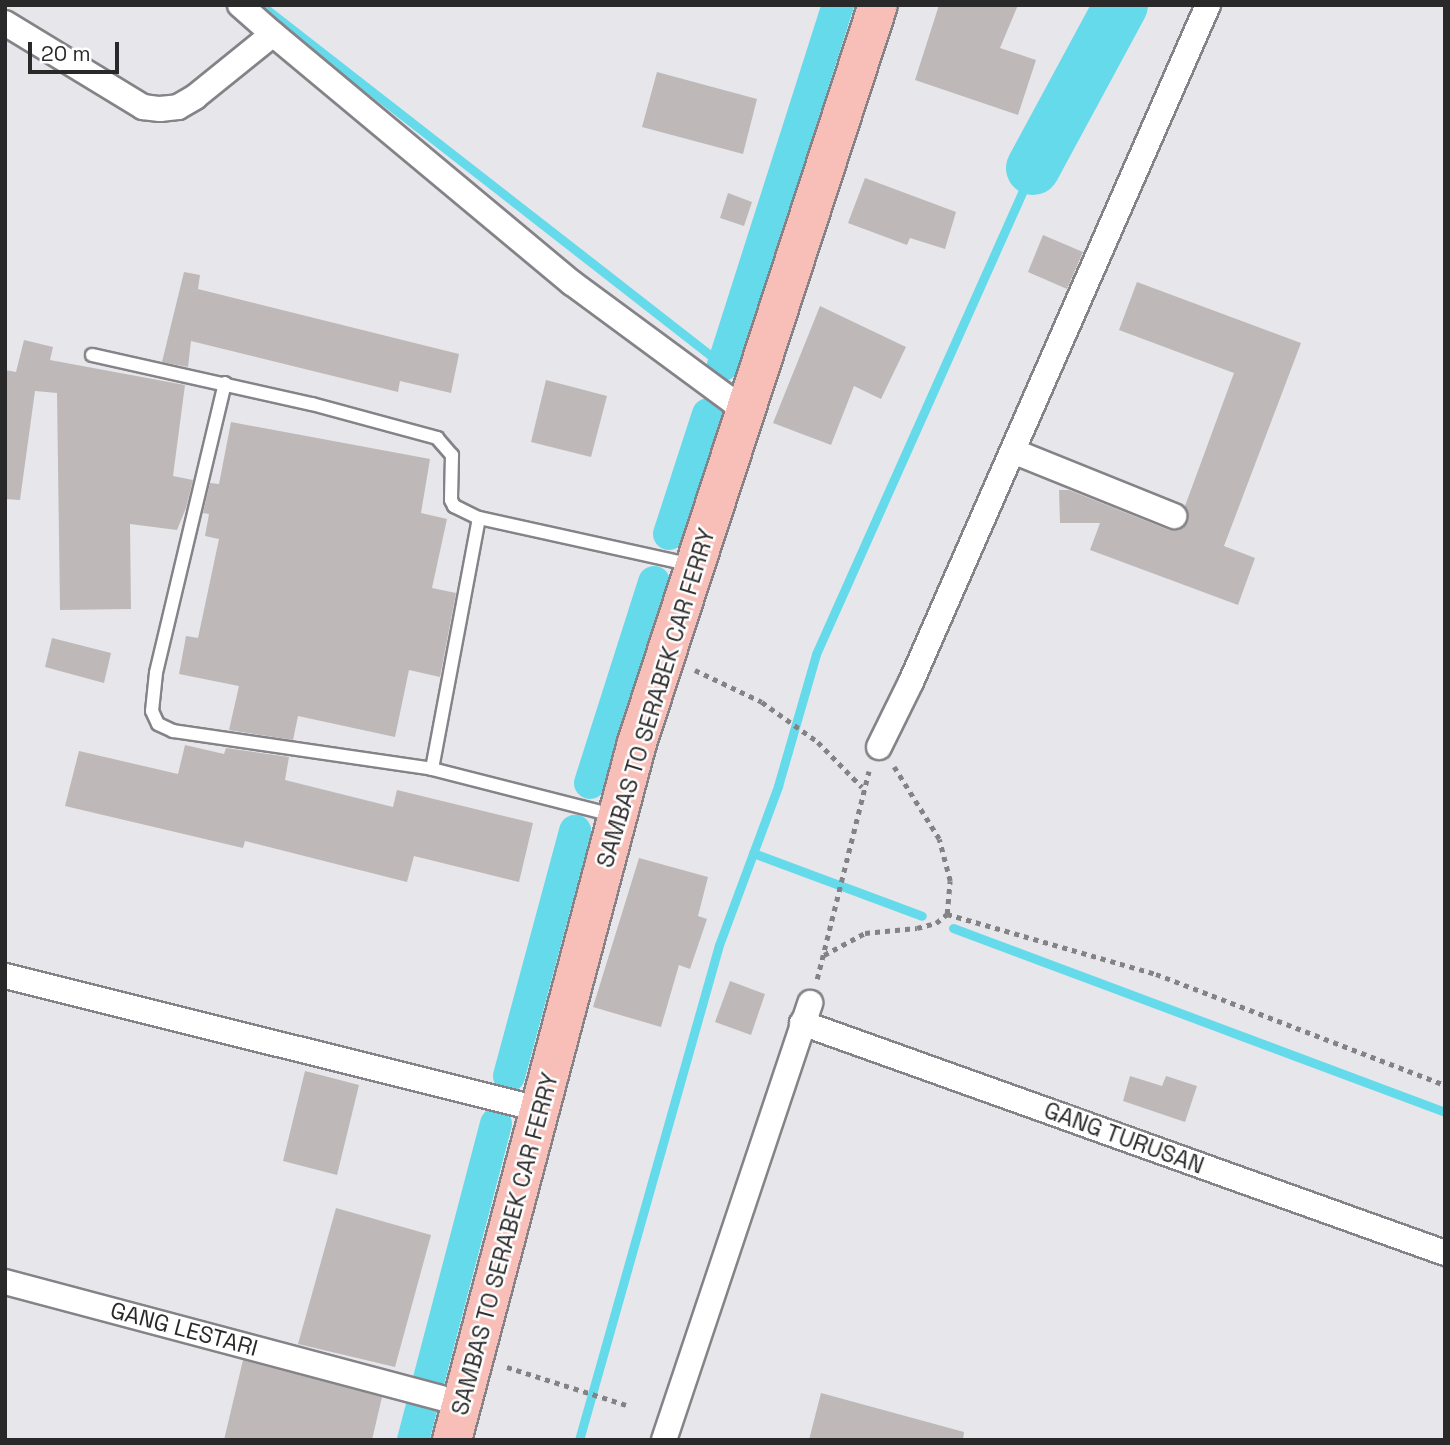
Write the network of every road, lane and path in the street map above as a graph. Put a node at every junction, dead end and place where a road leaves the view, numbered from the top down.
1 (240, 5) edge
2 (878, 5) edge
3 (1208, 5) edge
4 (5, 23) edge
5 (273, 34) junction
6 (92, 355) dead end
7 (225, 383) junction
8 (744, 410) junction
9 (1013, 451) junction
10 (1174, 516) dead end
11 (479, 518) junction
12 (696, 566) junction
13 (666, 655) junction
14 (878, 747) joint
15 (432, 769) junction
16 (616, 816) junction
17 (947, 914) junction
18 (824, 956) junction
19 (5, 976) edge
20 (806, 1013) junction
21 (1445, 1085) edge
22 (539, 1109) junction
23 (1445, 1253) edge
24 (5, 1282) edge
25 (474, 1357) junction
26 (460, 1402) junction
27 (626, 1405) dead end
28 (452, 1440) edge
29 (664, 1440) edge

1 - 5 street
2 - 8 highway, SAMBAS TO SERABEK CAR FERRY
3 - 9 street
4 - 5 street
5 - 8 street
6 - 7 lane
7 - 11 lane
7 - 15 lane
8 - 12 highway, SAMBAS TO SERABEK CAR FERRY
9 - 10 street
9 - 14 street
11 - 12 lane
11 - 15 lane
12 - 13 highway, SAMBAS TO SERABEK CAR FERRY
13 - 16 highway, SAMBAS TO SERABEK CAR FERRY
13 - 18 path
14 - 17 path
15 - 16 lane
16 - 22 highway, SAMBAS TO SERABEK CAR FERRY
17 - 18 path
17 - 21 path
18 - 20 path
19 - 22 street
20 - 23 street, GANG TURUSAN
20 - 29 street
22 - 25 highway, SAMBAS TO SERABEK CAR FERRY
24 - 26 street, GANG LESTARI
25 - 26 highway, SAMBAS TO SERABEK CAR FERRY
25 - 27 path
26 - 28 highway, SAMBAS TO SERABEK CAR FERRY

